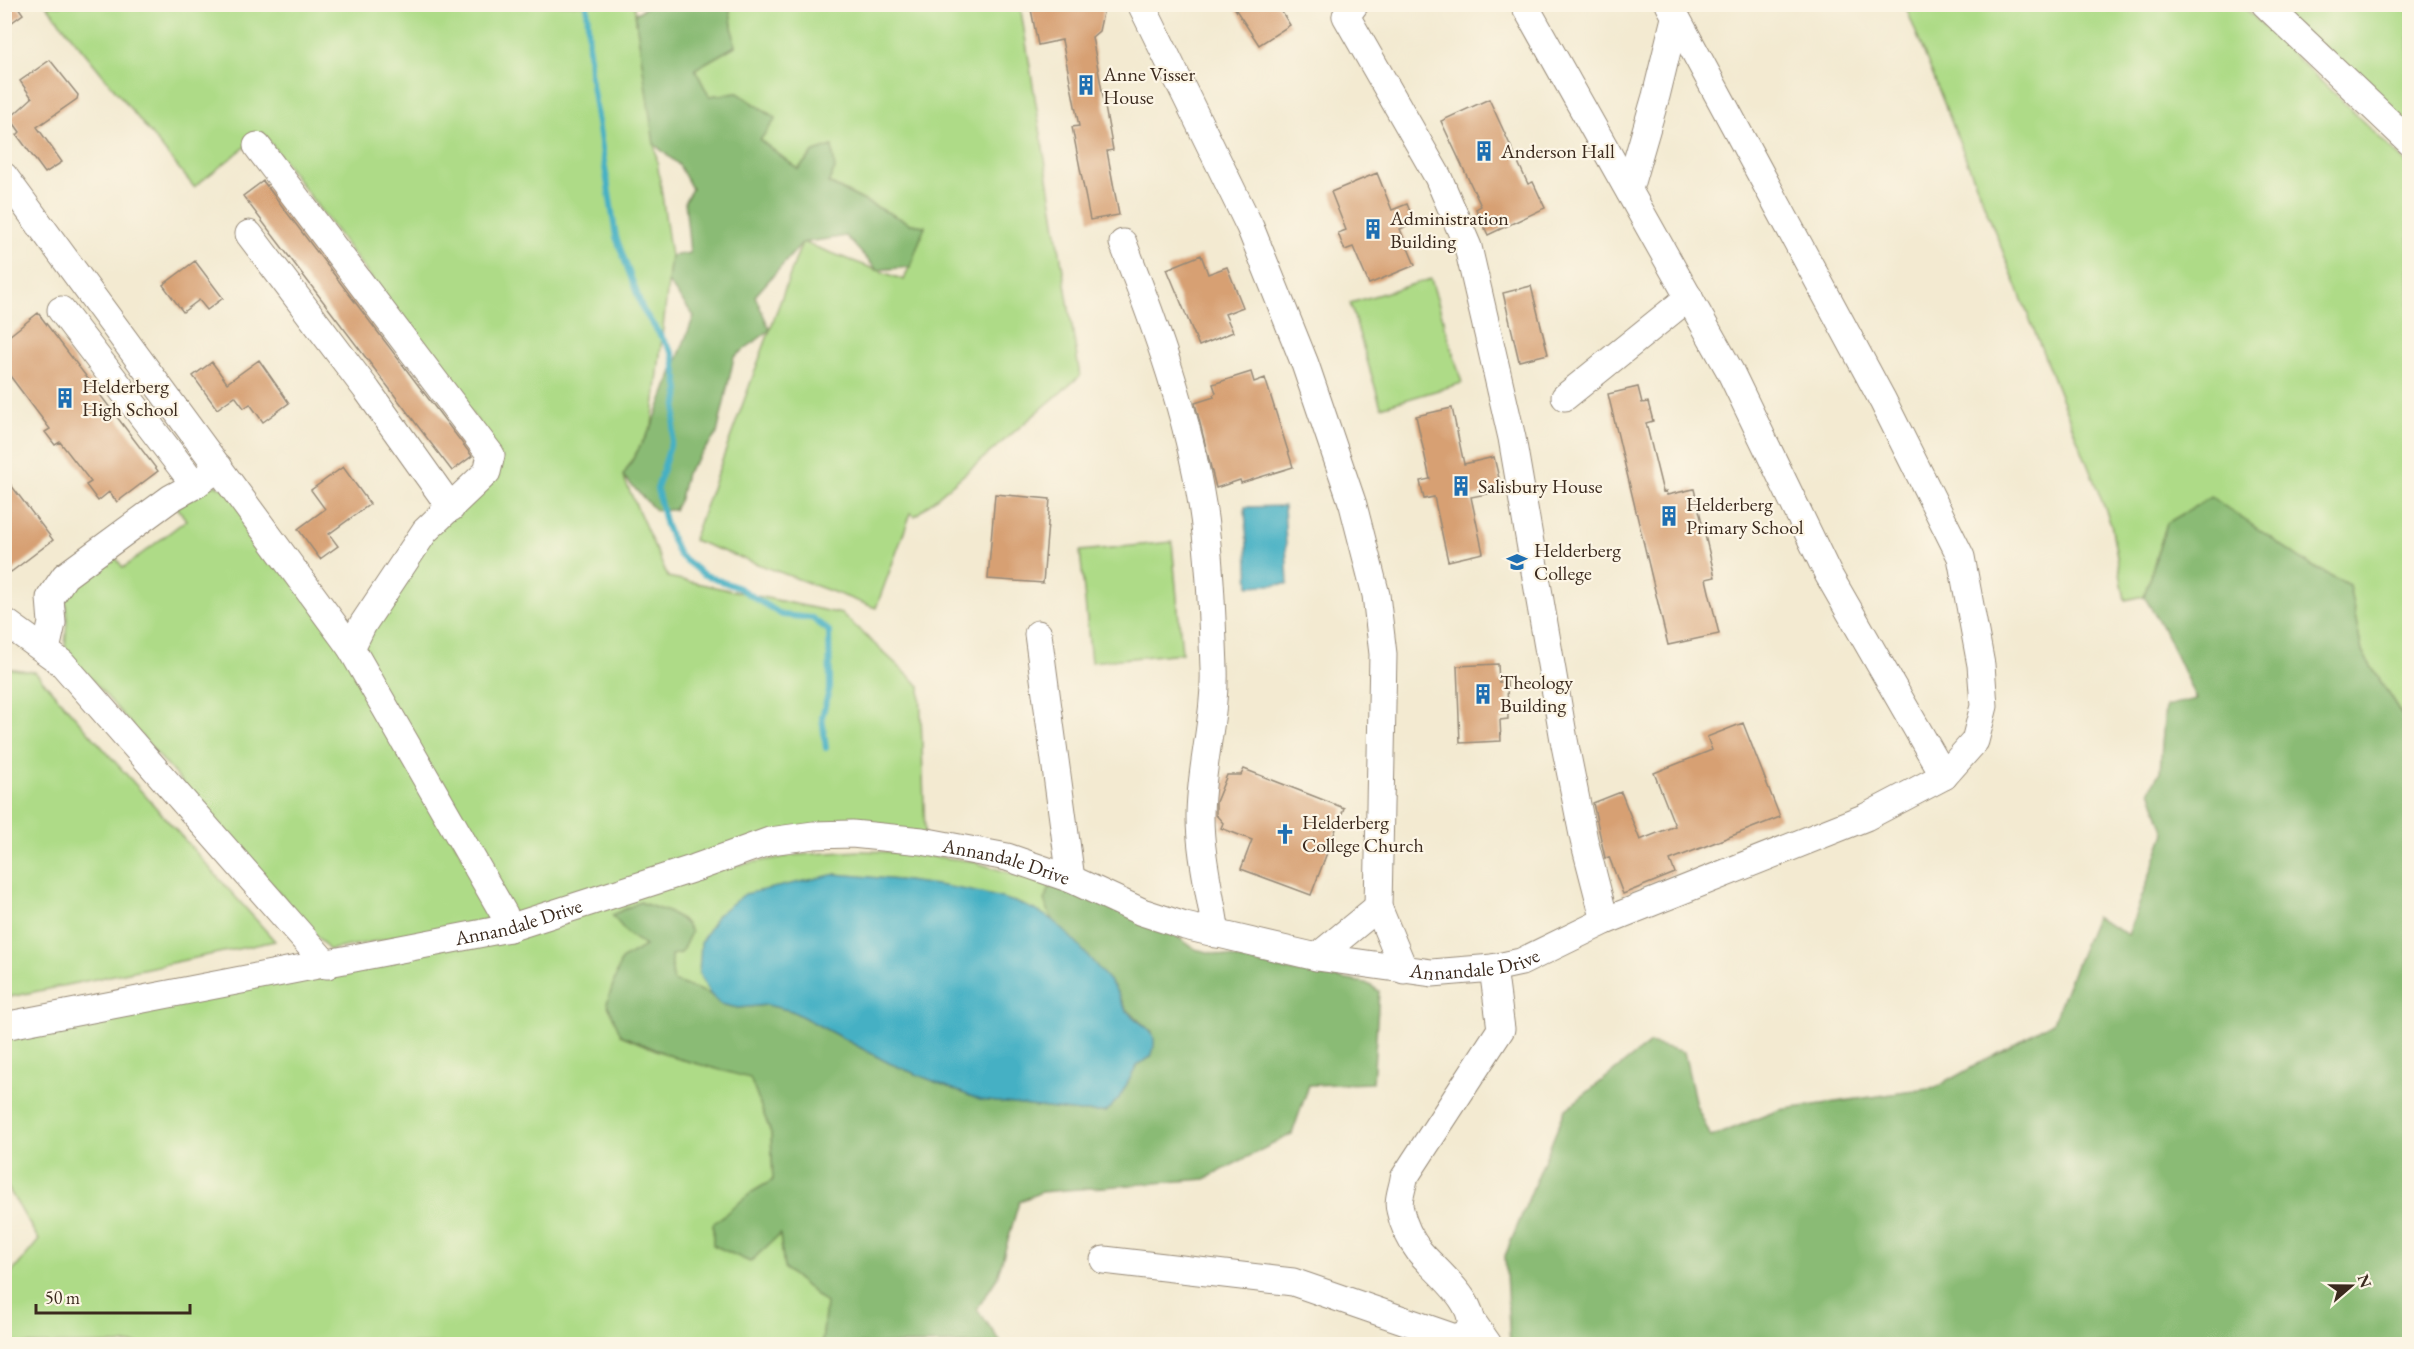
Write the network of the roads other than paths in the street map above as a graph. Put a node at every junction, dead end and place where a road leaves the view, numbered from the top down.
1 (1141, 4) edge
2 (1524, 4) edge
3 (2265, 4) edge
4 (1347, 8) edge
5 (1672, 11) edge
6 (2409, 142) edge
7 (257, 146) dead end
8 (4, 177) edge
9 (1629, 189) junction
10 (249, 234) dead end
11 (1123, 243) dead end
12 (1689, 297) junction
13 (61, 310) dead end
14 (1565, 397) dead end
15 (219, 467) junction
16 (195, 485) junction
17 (451, 508) junction
18 (50, 598) junction
19 (11, 624) edge
20 (1038, 634) dead end
21 (351, 648) junction
22 (46, 650) junction
23 (1944, 776) junction
24 (1071, 879) junction
25 (1378, 906) junction
26 (1605, 921) junction
27 (509, 928) junction
28 (1216, 934) junction
29 (1317, 957) junction
30 (327, 965) junction
31 (1493, 968) junction
32 (1404, 970) junction
33 (4, 1026) edge
34 (1104, 1260) dead end
35 (1472, 1321) junction
36 (1488, 1344) edge

1 - 25 street
2 - 9 street
3 - 6 street
4 - 26 street
5 - 9 street
5 - 23 street, Annandale Drive
7 - 17 street
8 - 15 street
9 - 12 street
10 - 17 street
11 - 28 street
12 - 14 street
12 - 23 street
13 - 16 street
15 - 16 street
15 - 21 street
16 - 18 street
17 - 21 street
18 - 19 street
18 - 22 street
19 - 22 street
20 - 24 street
21 - 27 street
22 - 30 street
23 - 26 street, Annandale Drive
24 - 27 street, Annandale Drive
24 - 28 street, Annandale Drive
25 - 29 street
25 - 32 street
26 - 31 street, Annandale Drive
27 - 30 street, Annandale Drive
28 - 29 street, Annandale Drive
29 - 32 street, Annandale Drive
30 - 33 street, Annandale Drive
31 - 32 street, Annandale Drive
31 - 35 street
34 - 35 street
35 - 36 street

